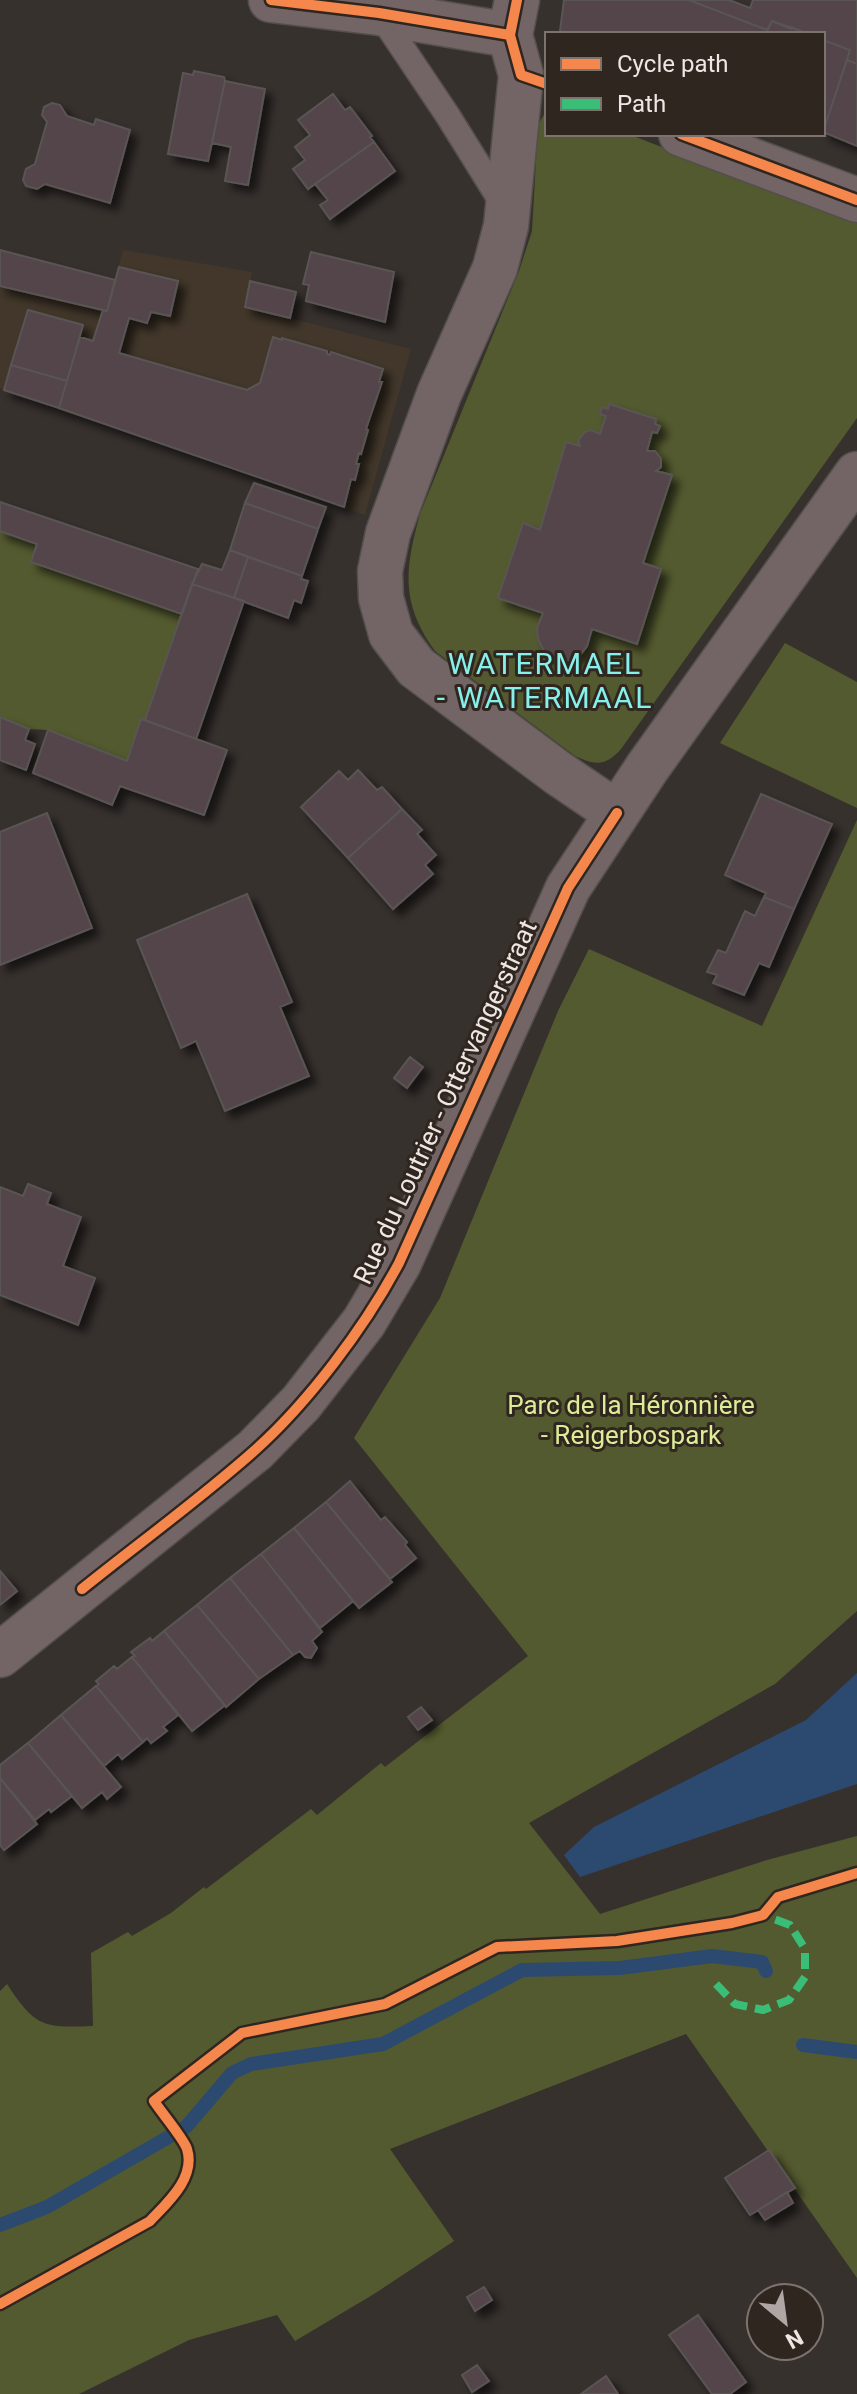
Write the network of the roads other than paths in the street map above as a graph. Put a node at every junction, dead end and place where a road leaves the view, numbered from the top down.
1 (271, 0) edge
2 (379, 13) junction
3 (524, 48) edge
4 (686, 136) edge
5 (857, 200) edge
6 (507, 213) junction
7 (857, 474) edge
8 (617, 813) junction
9 (0, 1655) edge

1 - 2 street
2 - 3 street
2 - 6 lane
3 - 6 street
4 - 5 street
6 - 8 street
7 - 8 street, Rue du Loutrier - Ottervangerstraat
8 - 9 street, Rue du Loutrier - Ottervangerstraat

